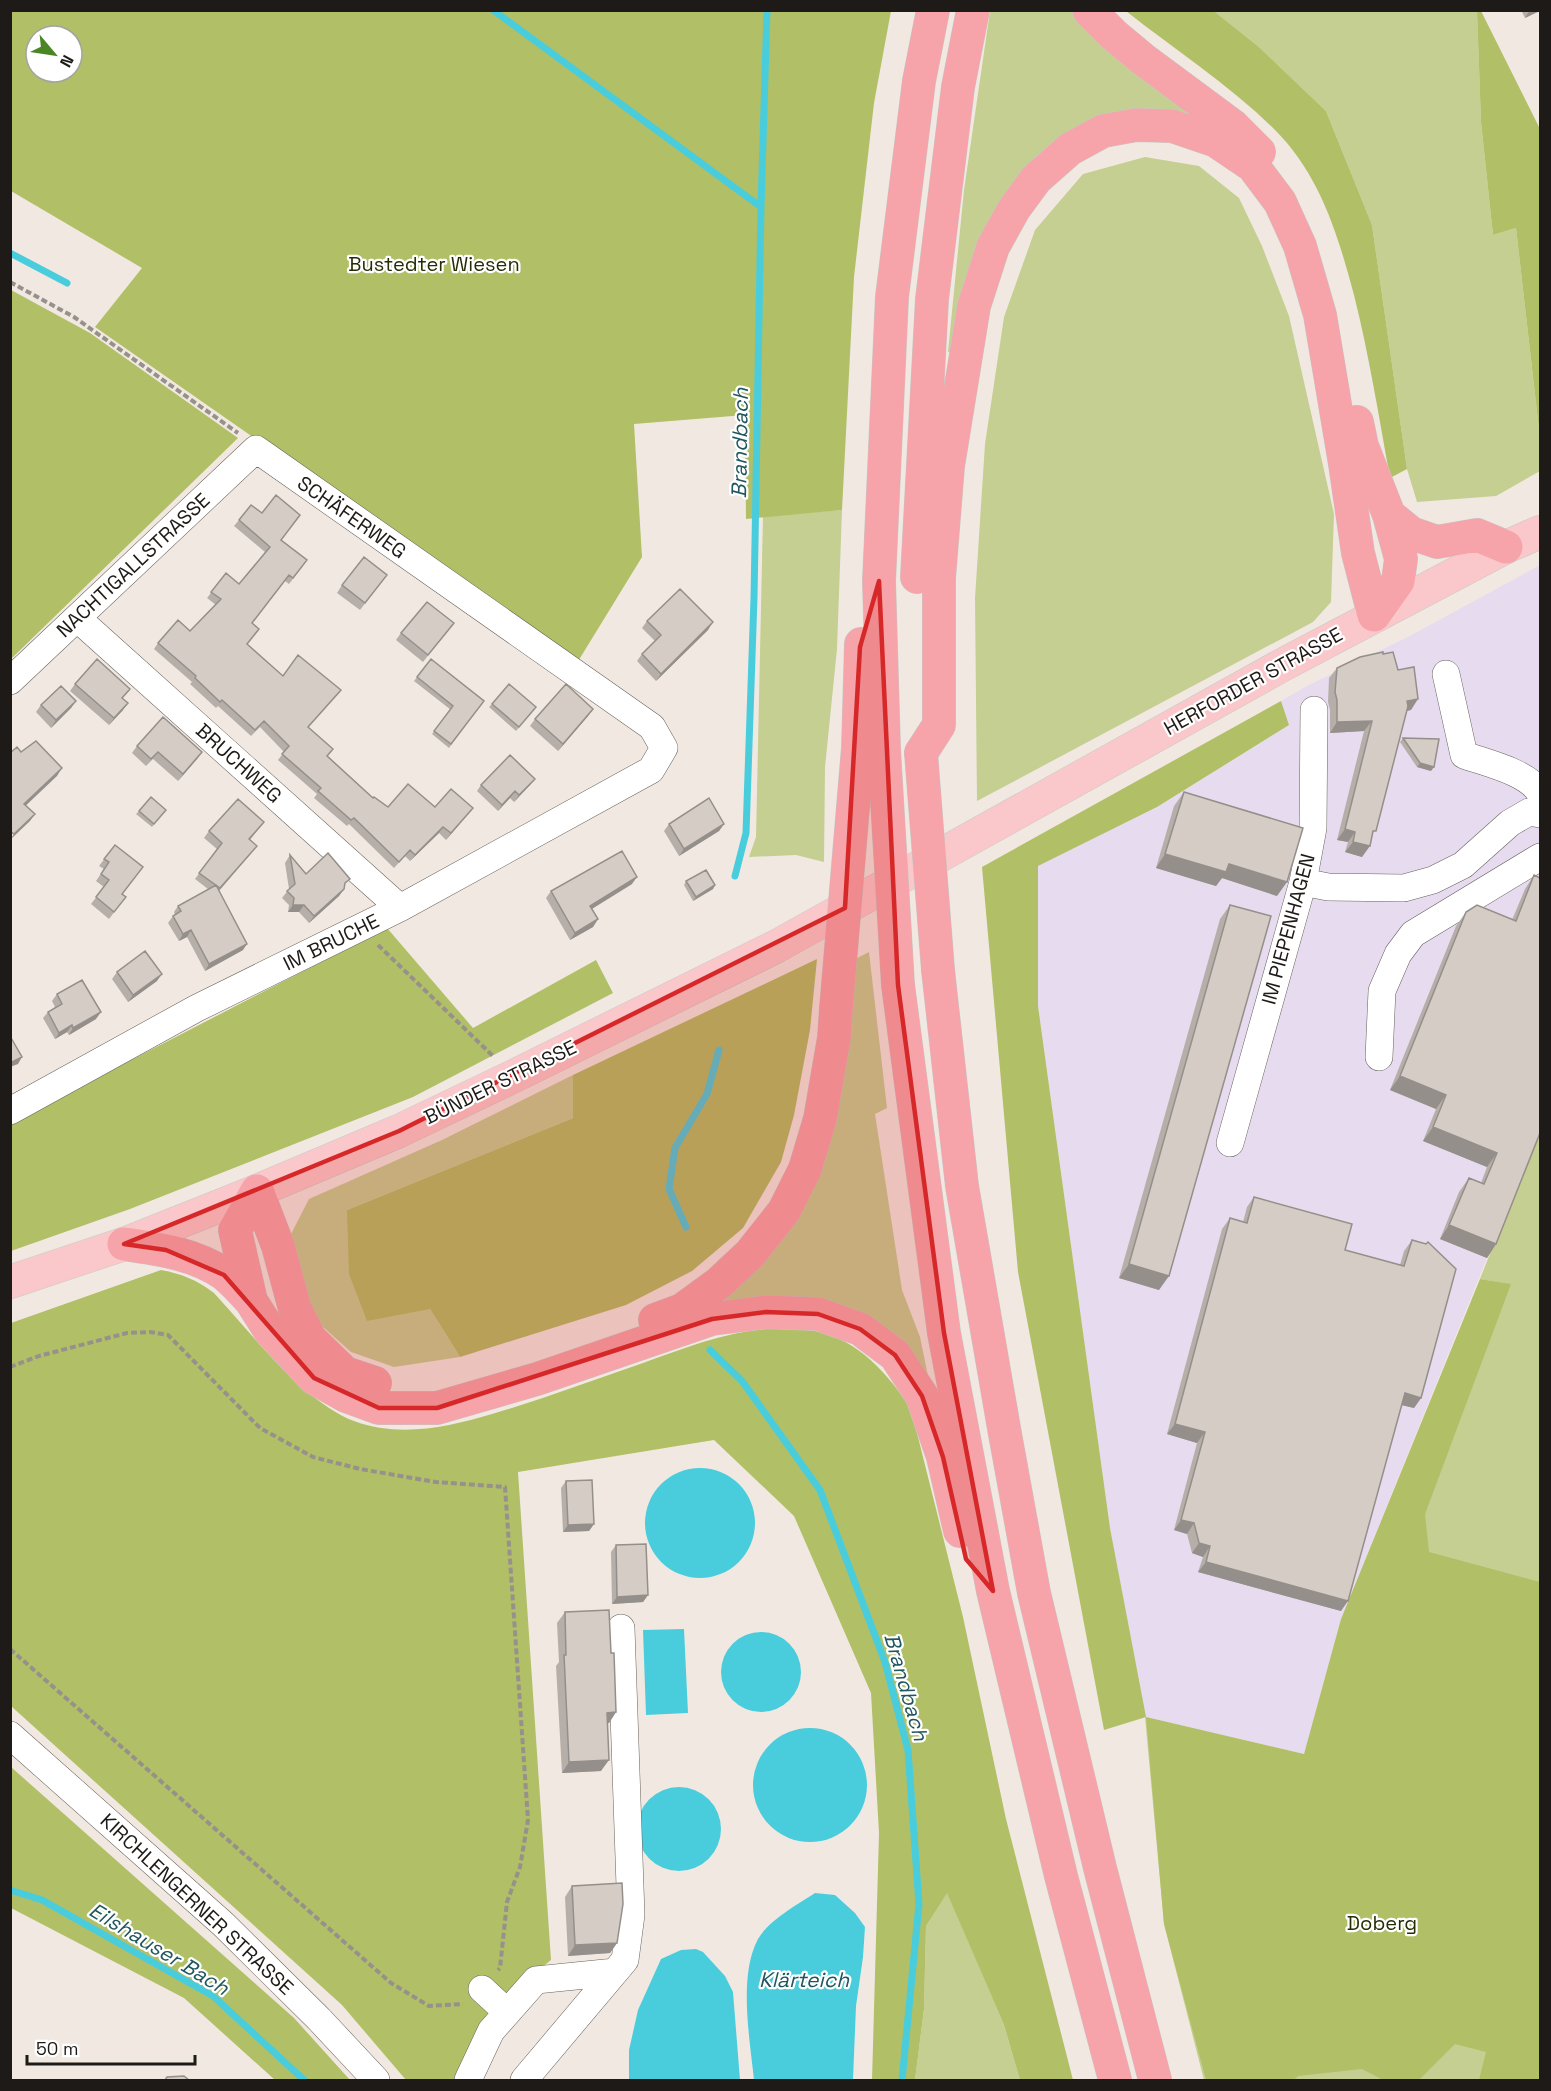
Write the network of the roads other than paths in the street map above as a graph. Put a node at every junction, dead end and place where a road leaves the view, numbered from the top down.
1 (933, 10) edge
2 (973, 10) edge
3 (1089, 10) edge
4 (256, 449) joint
5 (1389, 515) junction
6 (1540, 532) edge
7 (1506, 547) junction
8 (1374, 615) junction
9 (77, 618) junction
10 (1446, 674) dead end
11 (10, 681) edge
12 (1314, 710) dead end
13 (871, 749) junction
14 (921, 753) junction
15 (651, 770) joint
16 (1540, 793) edge
17 (1540, 814) edge
18 (970, 839) joint
19 (1540, 857) edge
20 (1303, 882) junction
21 (400, 908) junction
22 (1379, 1057) dead end
23 (10, 1111) edge
24 (1230, 1143) dead end
25 (257, 1191) junction
26 (124, 1244) junction
27 (10, 1282) edge
28 (251, 1301) junction
29 (993, 1591) junction
30 (621, 1628) dead end
31 (10, 1735) edge
32 (615, 1972) junction
33 (482, 1989) road end
34 (507, 2012) junction
35 (376, 2080) edge
36 (468, 2080) edge
37 (524, 2080) edge
38 (1115, 2080) edge
39 (1155, 2080) edge

1 - 13 highway
2 - 14 highway
3 - 5 highway
4 - 9 street, NACHTIGALLSTRASSE
4 - 15 street, SCHÄFERWEG
5 - 7 highway
5 - 8 highway
6 - 7 main road, HERFORDER STRASSE
7 - 8 main road, HERFORDER STRASSE
8 - 14 highway
8 - 18 main road, HERFORDER STRASSE
9 - 11 street, NACHTIGALLSTRASSE
9 - 21 street, BRUCHWEG
10 - 16 street
12 - 20 street, IM PIEPENHAGEN
13 - 25 highway, bridge
13 - 29 highway, bridge
14 - 39 highway, bridge
15 - 21 street, IM BRUCHE
17 - 20 street
18 - 25 main road, BÜNDER STRASSE
19 - 22 street
20 - 24 street, IM PIEPENHAGEN
21 - 23 street, IM BRUCHE
25 - 26 main road, BÜNDER STRASSE
25 - 28 highway
26 - 27 main road, BÜNDER STRASSE
26 - 28 highway
28 - 29 highway
29 - 38 highway
30 - 32 street
31 - 35 street, KIRCHLENGERNER STRASSE
32 - 34 street
32 - 37 street
33 - 34 street
34 - 36 street

